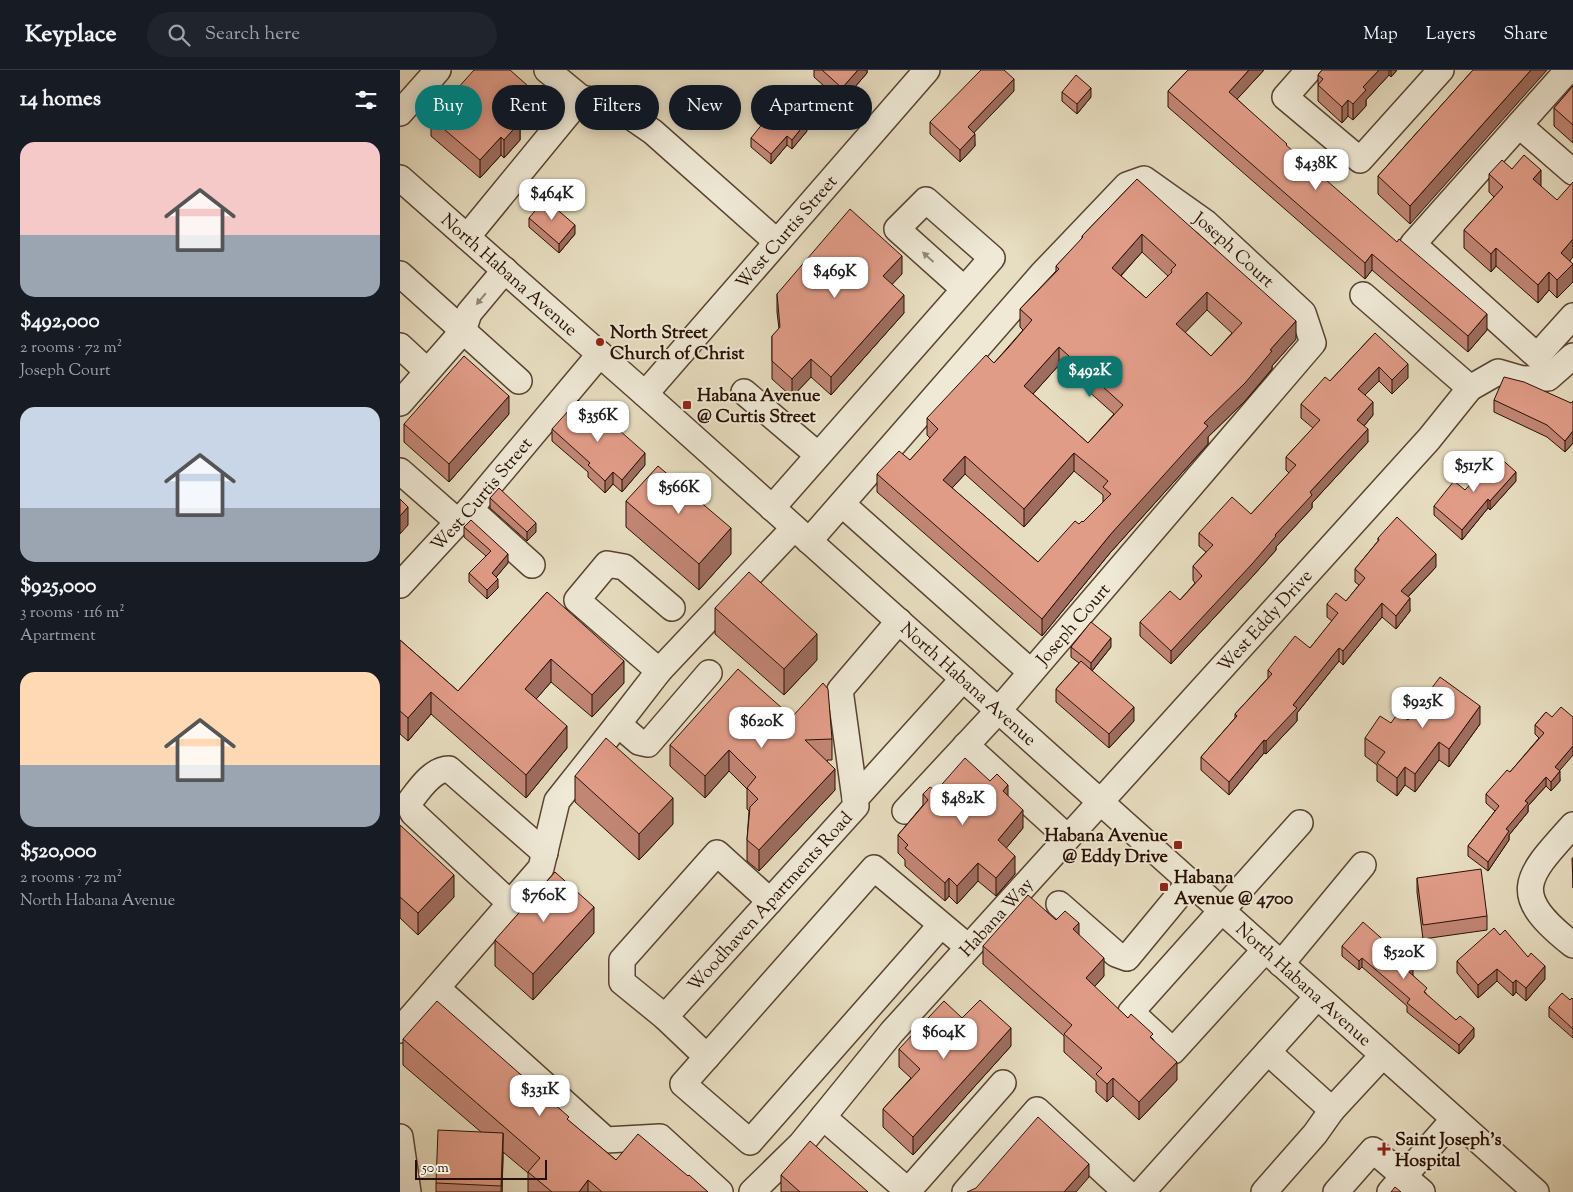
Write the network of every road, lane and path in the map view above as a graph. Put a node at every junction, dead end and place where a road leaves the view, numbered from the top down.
1 (438, 70) edge
2 (547, 70) edge
3 (926, 70) edge
4 (1309, 70) edge
5 (1441, 70) edge
6 (1568, 70) edge
7 (575, 93) edge
8 (575, 105) edge
9 (400, 113) edge
10 (1519, 125) junction
11 (650, 130) edge
12 (1573, 172) edge
13 (400, 178) edge
14 (466, 237) junction
15 (777, 242) junction
16 (400, 274) edge
17 (511, 276) junction
18 (964, 289) junction
19 (1363, 294) dead end
20 (1573, 316) edge
21 (463, 331) junction
22 (400, 346) edge
23 (600, 354) junction
24 (1573, 356) edge
25 (428, 372) junction
26 (519, 381) dead end
27 (1470, 388) junction
28 (744, 392) dead end
29 (645, 394) junction
30 (400, 403) edge
31 (818, 456) junction
32 (400, 471) edge
33 (842, 504) junction
34 (772, 508) junction
35 (464, 515) junction
36 (802, 534) junction
37 (532, 565) dead end
38 (400, 584) edge
39 (672, 608) dead end
40 (899, 622) junction
41 (659, 671) junction
42 (1031, 672) junction
43 (709, 674) dead end
44 (963, 679) junction
45 (998, 711) junction
46 (618, 724) junction
47 (966, 745) junction
48 (855, 799) junction
49 (1099, 802) junction
50 (905, 811) dead end
51 (1300, 823) dead end
52 (1573, 825) edge
53 (1067, 837) junction
54 (545, 853) junction
55 (1363, 866) dead end
56 (1189, 883) junction
57 (770, 901) junction
58 (510, 903) junction
59 (1059, 904) dead end
60 (1222, 912) junction
61 (941, 925) junction
62 (1573, 945) edge
63 (968, 947) junction
64 (1273, 957) junction
65 (437, 988) junction
66 (1317, 997) junction
67 (665, 1017) junction
68 (400, 1030) edge
69 (1268, 1052) junction
70 (1383, 1055) junction
71 (707, 1057) junction
72 (1004, 1083) dead end
73 (1332, 1110) junction
74 (823, 1117) junction
75 (1454, 1119) junction
76 (400, 1137) edge
77 (1405, 1187) edge
78 (408, 1192) edge
79 (720, 1192) edge
80 (752, 1192) edge
81 (965, 1192) edge
82 (1126, 1192) edge
83 (1142, 1192) edge
84 (1264, 1192) edge
85 (1336, 1192) edge
86 (1536, 1192) edge

1 - 9 street
2 - 7 street
3 - 15 street, West Curtis Street
4 - 5 street
6 - 10 street
8 - 14 street
10 - 12 street
10 - 20 street
11 - 15 street
13 - 14 street, North Habana Avenue
14 - 17 street, North Habana Avenue
15 - 29 street, West Curtis Street
16 - 21 street
17 - 21 street
17 - 23 street, North Habana Avenue
18 -> 18 street
18 - 31 street
19 - 27 street
21 - 25 street
21 - 26 street
22 - 25 street
23 - 29 street, North Habana Avenue
23 - 35 street, West Curtis Street
24 - 27 street
25 - 30 street
27 - 49 street, West Eddy Drive
28 - 31 street
29 - 34 street, North Habana Avenue
31 - 34 street
32 - 35 street
33 - 36 street, Joseph Court
33 - 42 street
33 - 42 street, Joseph Court
34 - 36 street, North Habana Avenue
35 - 37 street
35 - 38 street, West Curtis Street
36 - 40 street, North Habana Avenue
36 - 41 street, Joseph Court
39 - 41 street
40 - 44 street, North Habana Avenue
40 - 48 street, Woodhaven Apartments Road
41 - 46 street, Joseph Court
42 - 45 street, Joseph Court
43 - 46 street
44 - 45 street, North Habana Avenue
44 - 48 street
45 - 47 street, Joseph Court
45 - 49 street, North Habana Avenue
46 - 54 street, Joseph Court
47 - 50 street, Joseph Court
47 - 53 street
48 - 57 street, Woodhaven Apartments Road
49 - 53 street, Habana Way
49 - 56 street, North Habana Avenue
51 - 60 street
52 - 62 street
53 - 63 street, Habana Way
54 - 58 street, Joseph Court
54 - 58 street
55 - 64 street
56 - 59 street
56 - 60 street, North Habana Avenue
57 - 67 street, Woodhaven Apartments Road
57 - 67 street
58 - 65 street, Joseph Court
60 - 64 street, North Habana Avenue
60 - 64 street
61 - 63 street
61 - 71 street
61 - 71 street
63 - 74 street, Habana Way
64 - 66 street, North Habana Avenue
65 - 68 street, Joseph Court
65 - 79 street
66 - 69 street
66 - 70 street, North Habana Avenue
67 - 71 street
69 - 73 street
69 - 83 street
70 - 73 street
70 - 75 street, North Habana Avenue
72 - 74 street
73 - 84 street
74 - 80 street, Habana Way
75 - 77 street
75 - 86 street, North Habana Avenue
76 - 78 street
77 - 85 street
81 - 82 street

